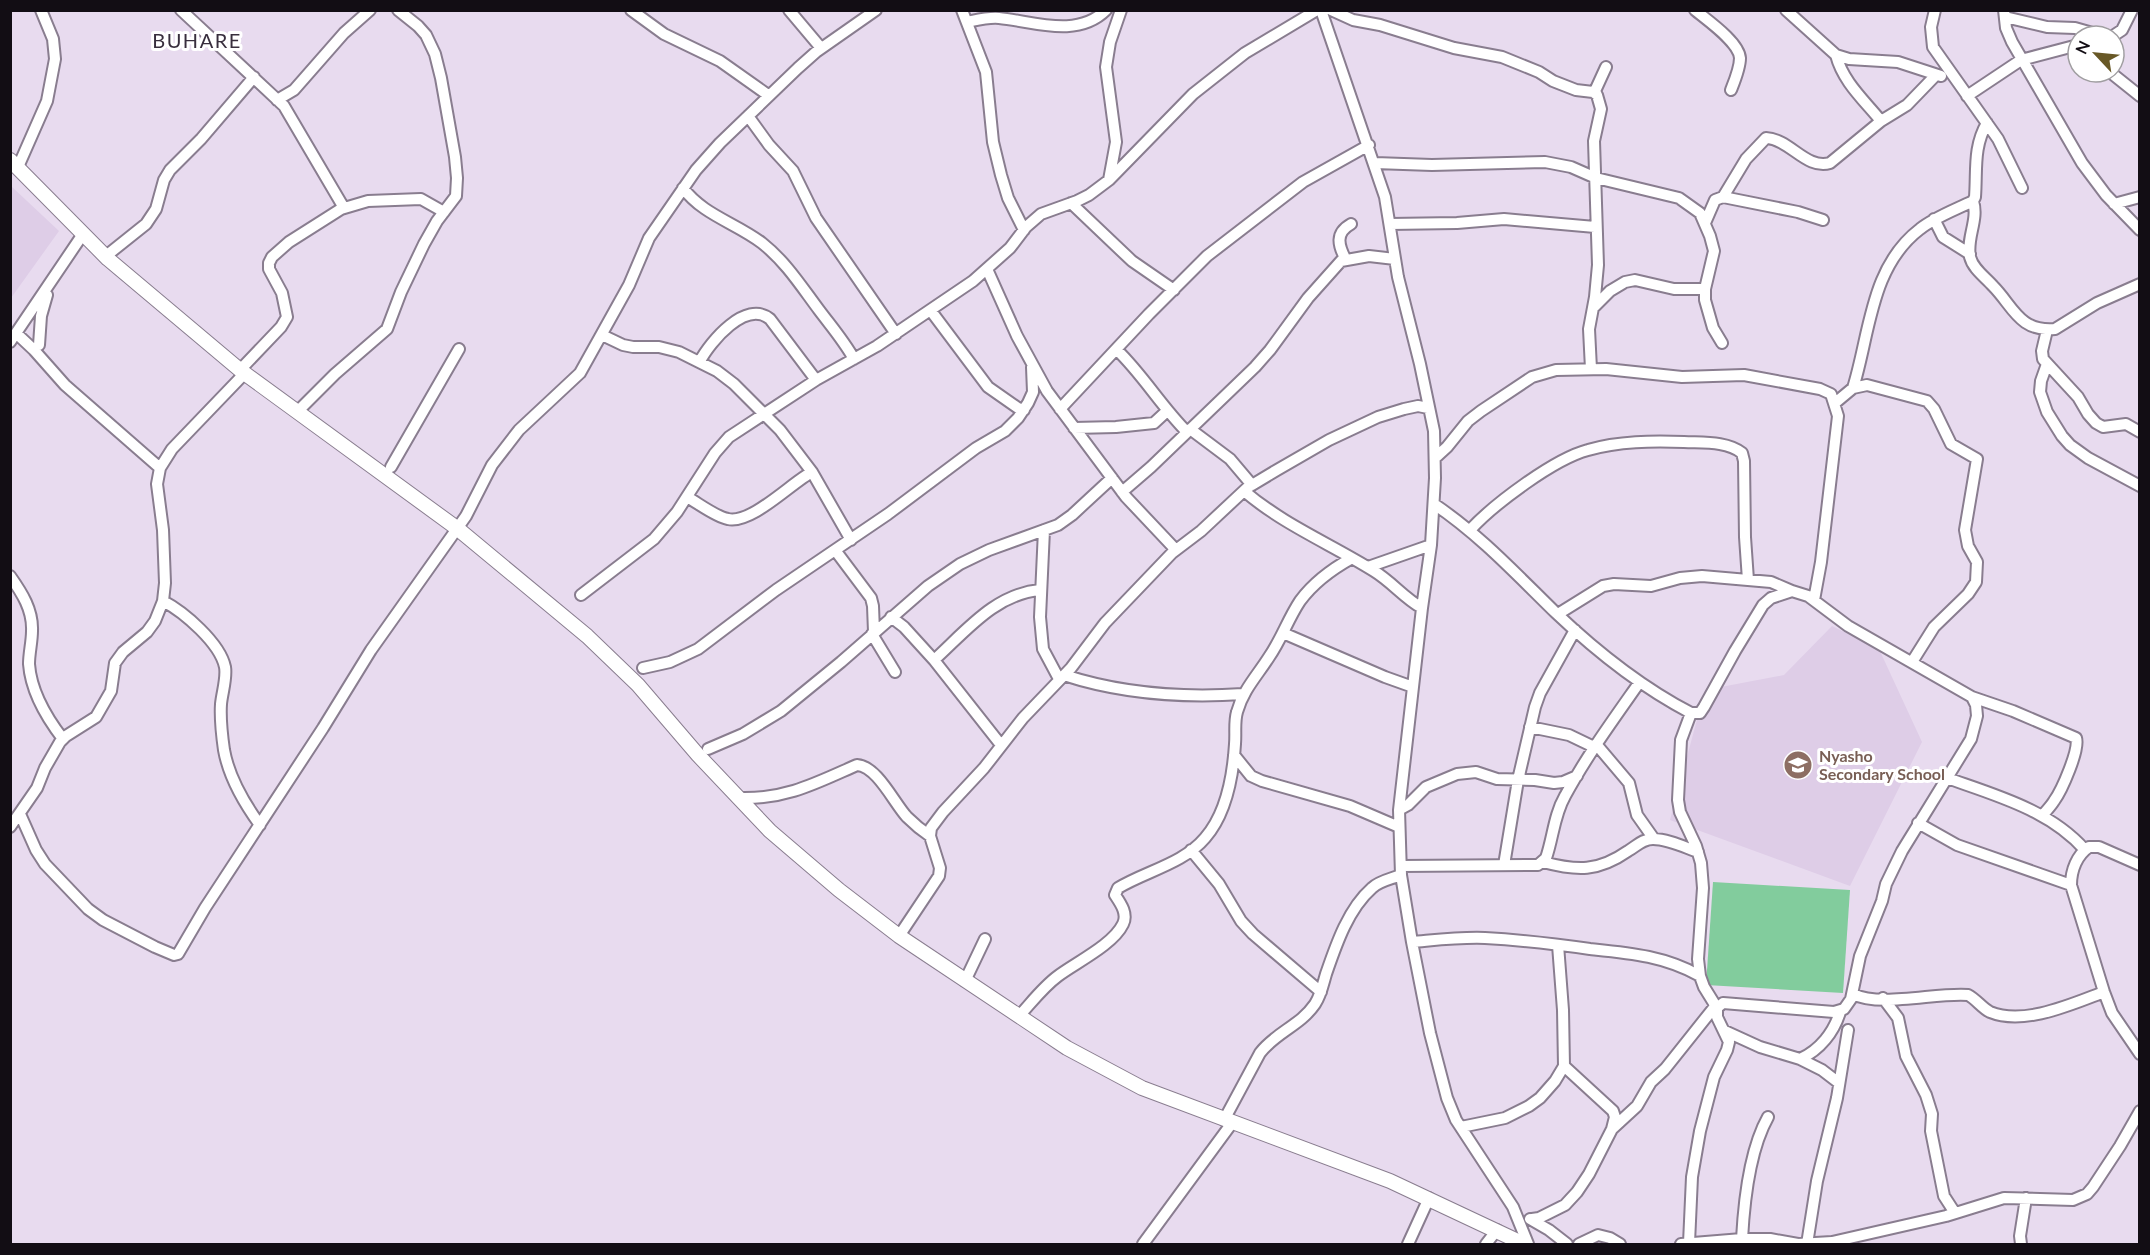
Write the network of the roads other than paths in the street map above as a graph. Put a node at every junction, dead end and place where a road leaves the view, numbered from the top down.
1 (41, 10) edge
2 (181, 10) edge
3 (370, 10) edge
4 (398, 10) edge
5 (631, 10) edge
6 (789, 10) edge
7 (962, 10) edge
8 (1106, 10) edge
9 (1121, 10) edge
10 (1319, 10) edge
11 (1331, 10) edge
12 (1695, 10) edge
13 (1786, 10) edge
14 (1935, 10) edge
15 (2132, 10) edge
16 (875, 11) edge
17 (2004, 14) edge
18 (967, 22) junction
19 (2125, 24) edge
20 (2066, 28) edge
21 (821, 48) junction
22 (2066, 48) edge
23 (1836, 55) junction
24 (2021, 60) junction
25 (1605, 67) dead end
26 (1936, 75) junction
27 (254, 77) junction
28 (1956, 81) junction
29 (2124, 84) edge
30 (1731, 90) dead end
31 (1596, 93) junction
32 (768, 95) junction
33 (1967, 96) junction
34 (2139, 96) edge
35 (277, 100) junction
36 (748, 116) junction
37 (1881, 121) junction
38 (1987, 123) junction
39 (1369, 145) junction
40 (1375, 163) junction
41 (14, 164) edge
42 (1596, 177) junction
43 (1109, 180) junction
44 (683, 188) junction
45 (2022, 188) dead end
46 (1722, 197) junction
47 (2139, 197) edge
48 (1973, 201) junction
49 (1071, 203) junction
50 (2114, 204) junction
51 (344, 208) junction
52 (444, 212) junction
53 (1934, 219) junction
54 (1823, 220) dead end
55 (1705, 222) junction
56 (1351, 224) dead end
57 (1390, 224) junction
58 (1595, 227) junction
59 (1024, 230) junction
60 (2139, 230) edge
61 (83, 234) junction
62 (1970, 254) junction
63 (106, 256) junction
64 (1395, 259) junction
65 (1346, 260) junction
66 (987, 269) junction
67 (49, 283) junction
68 (2139, 284) edge
69 (1705, 289) junction
70 (1174, 290) junction
71 (1592, 310) junction
72 (931, 311) junction
73 (2047, 330) junction
74 (896, 334) junction
75 (602, 335) junction
76 (14, 338) edge
77 (1722, 343) dead end
78 (39, 345) dead end
79 (459, 349) dead end
80 (1117, 350) junction
81 (854, 359) junction
82 (700, 361) junction
83 (2047, 364) junction
84 (1032, 367) junction
85 (1592, 369) junction
86 (242, 372) junction
87 (816, 380) junction
88 (1853, 388) junction
89 (1835, 403) junction
90 (1428, 408) junction
91 (1024, 410) junction
92 (1060, 410) junction
93 (1167, 411) junction
94 (297, 412) junction
95 (763, 414) junction
96 (1074, 428) junction
97 (1189, 430) junction
98 (2139, 432) edge
99 (1435, 458) junction
100 (391, 467) dead end
101 (160, 468) junction
102 (812, 472) junction
103 (1112, 478) junction
104 (2139, 486) edge
105 (1248, 488) junction
106 (1122, 492) junction
107 (687, 497) junction
108 (1434, 504) junction
109 (458, 529) junction
110 (1044, 530) junction
111 (1470, 530) junction
112 (850, 540) junction
113 (1431, 545) junction
114 (835, 550) junction
115 (1176, 550) junction
116 (1352, 558) junction
117 (1368, 567) junction
118 (10, 576) edge
119 (1748, 580) junction
120 (1040, 590) junction
121 (1792, 591) junction
122 (581, 595) dead end
123 (871, 598) junction
124 (1814, 600) junction
125 (164, 601) junction
126 (1422, 608) junction
127 (1558, 614) junction
128 (892, 616) junction
129 (1575, 630) junction
130 (873, 633) junction
131 (1283, 633) junction
132 (934, 660) junction
133 (1912, 662) junction
134 (643, 668) dead end
135 (895, 672) dead end
136 (1061, 677) junction
137 (1639, 683) junction
138 (1413, 687) junction
139 (1244, 694) junction
140 (1972, 697) junction
141 (1691, 713) junction
142 (1530, 727) junction
143 (63, 739) junction
144 (1001, 745) junction
145 (1595, 746) junction
146 (708, 749) dead end
147 (1234, 755) junction
148 (1578, 776) junction
149 (1947, 778) junction
150 (1518, 780) junction
151 (741, 798) junction
152 (1400, 810) junction
153 (20, 814) junction
154 (2042, 816) junction
155 (1918, 823) junction
156 (260, 825) junction
157 (10, 827) edge
158 (1399, 827) junction
159 (930, 836) junction
160 (1654, 839) junction
161 (1191, 850) junction
162 (2085, 850) junction
163 (1698, 852) junction
164 (1543, 862) junction
165 (2139, 865) edge
166 (1504, 866) junction
167 (1401, 871) junction
168 (2071, 885) junction
169 (898, 936) junction
170 (985, 939) dead end
171 (1412, 942) junction
172 (1558, 945) junction
173 (1700, 976) junction
174 (965, 981) junction
175 (1321, 992) junction
176 (2104, 993) junction
177 (1853, 994) junction
178 (1883, 998) junction
179 (1717, 1006) junction
180 (1840, 1012) junction
181 (1019, 1016) junction
182 (1848, 1030) dead end
183 (1725, 1031) junction
184 (2139, 1054) edge
185 (1800, 1059) junction
186 (1564, 1066) junction
187 (1839, 1083) junction
188 (2139, 1111) edge
189 (1768, 1118) dead end
190 (1228, 1122) junction
191 (1461, 1127) junction
192 (1612, 1129) junction
193 (1429, 1198) junction
194 (2026, 1198) junction
195 (1955, 1213) junction
196 (1518, 1219) junction
197 (1532, 1219) junction
198 (1742, 1239) junction
199 (1492, 1240) edge
200 (1713, 1242) edge
201 (1685, 1244) edge
202 (1808, 1244) edge
203 (1143, 1245) edge
204 (1408, 1245) edge
205 (1526, 1245) edge
206 (1567, 1245) edge
207 (1579, 1245) edge
208 (1620, 1245) edge
209 (2021, 1245) edge

1 - 41 street
2 - 27 street
3 - 35 street
4 - 52 street
5 - 32 street
6 - 21 street
7 - 18 street
8 - 18 street
9 - 43 street
10 - 39 street
10 - 43 street
11 - 31 street
12 - 30 street
13 - 23 street
14 - 28 street
15 - 19 street
16 - 21 street
17 - 20 street
17 - 24 street
18 - 59 street
21 - 32 street
22 - 24 street
23 - 26 street
23 - 37 street
24 - 33 street
24 - 50 street
25 - 31 street
26 - 28 street
26 - 37 street
27 - 35 street
27 - 63 street
28 - 33 street
29 - 34 street
31 - 42 street
32 - 36 street
33 - 38 street
35 - 51 street
36 - 44 street
36 - 74 street
37 - 46 street
38 - 45 street
38 - 48 street
39 - 40 street
39 - 70 street
40 - 42 street
40 - 57 street
41 - 61 main road
42 - 55 street
42 - 58 street
43 - 49 street
44 - 75 street
44 - 81 street
46 - 54 street
46 - 55 street
47 - 50 street
48 - 53 street
48 - 62 street
49 - 59 street
49 - 70 street
50 - 60 street
51 - 52 street
51 - 86 street
52 - 94 street
53 - 62 street
53 - 88 street
55 - 69 street
56 - 65 street
57 - 58 street
57 - 64 street
58 - 71 street
59 - 66 street
61 - 63 main road
61 - 67 street
62 - 73 street
63 - 86 main road
64 - 65 street
64 - 90 street
65 - 97 street
66 - 72 street
66 - 84 street
67 - 76 street
67 - 78 street
68 - 73 street
69 - 71 street
69 - 77 street
70 - 80 street
71 - 85 street
72 - 74 street
72 - 91 street
73 - 83 street
74 - 81 street
75 - 82 street
75 - 109 street
76 - 101 street
79 - 100 street
80 - 92 street
80 - 93 street
81 - 87 street
82 - 87 street
82 - 95 street
83 - 98 street
83 - 104 street
84 - 91 street
84 - 92 street
85 - 89 street
85 - 99 street
86 - 94 main road
86 - 101 street
87 - 95 street
88 - 89 street
88 - 133 street
89 - 124 street
90 - 99 street
90 - 105 street
91 - 112 street
92 - 96 street
93 - 96 street
93 - 97 street
94 - 109 main road
95 - 102 street
95 - 107 street
96 - 103 street
97 - 105 street
97 - 106 street
99 - 108 street
101 - 125 street
102 - 107 street
102 - 112 street
103 - 106 street
103 - 110 street
105 - 115 street
105 - 116 street
106 - 115 street
107 - 122 street
108 - 111 street
108 - 113 street
109 - 151 main road
109 - 156 street
110 - 120 street
110 - 128 street
111 - 119 street
111 - 127 street
112 - 114 street
113 - 117 street
113 - 126 street
114 - 123 street
114 - 134 street
115 - 136 street
116 - 117 street
116 - 131 street
117 - 126 street
118 - 143 street
119 - 121 street
119 - 127 street
120 - 132 street
120 - 136 street
121 - 124 street
121 - 141 street
123 - 128 street
123 - 130 street
124 - 133 street
125 - 143 street
125 - 156 street
126 - 138 street
127 - 129 street
128 - 130 street
128 - 132 street
129 - 137 street
129 - 142 street
130 - 135 street
130 - 146 street
131 - 138 street
131 - 139 street
132 - 144 street
133 - 140 street
136 - 139 street
136 - 144 street
137 - 141 street
137 - 145 street
138 - 152 street
139 - 147 street
140 - 149 street
140 - 154 street
141 - 163 street
142 - 145 street
142 - 150 street
143 - 153 street
144 - 159 street
145 - 148 street
145 - 160 street
147 - 158 street
147 - 161 street
148 - 150 street
148 - 164 street
149 - 154 street
149 - 155 street
150 - 152 street
150 - 166 street
151 - 159 street
151 - 169 main road
152 - 158 street
153 - 156 street
153 - 157 street
154 - 162 street
155 - 168 street
155 - 177 street
158 - 167 street
159 - 169 street
160 - 163 street
160 - 164 street
161 - 175 street
161 - 181 street
162 - 165 street
162 - 168 street
163 - 173 street
164 - 166 street
166 - 167 street
167 - 171 street
167 - 175 street
168 - 176 street
169 - 174 main road
170 - 174 street
171 - 172 street
171 - 191 street
172 - 173 street
172 - 186 street
173 - 179 street
174 - 181 main road
175 - 190 street
176 - 178 street
176 - 184 street
177 - 178 street
177 - 180 street
178 - 195 street
179 - 180 street
179 - 183 street
179 - 192 street
180 - 185 street
181 - 190 main road
182 - 187 street
183 - 185 street
183 - 201 street
185 - 187 street
186 - 191 street
186 - 192 street
187 - 202 street
188 - 194 street
189 - 198 street
190 - 193 main road
190 - 203 street
191 - 196 street
192 - 197 street
193 - 199 main road
193 - 204 street
194 - 195 street
194 - 209 street
195 - 202 street
196 - 197 street
196 - 205 street
197 - 206 street
198 - 200 street
198 - 202 street
199 - 205 main road
200 - 201 street
207 - 208 street

